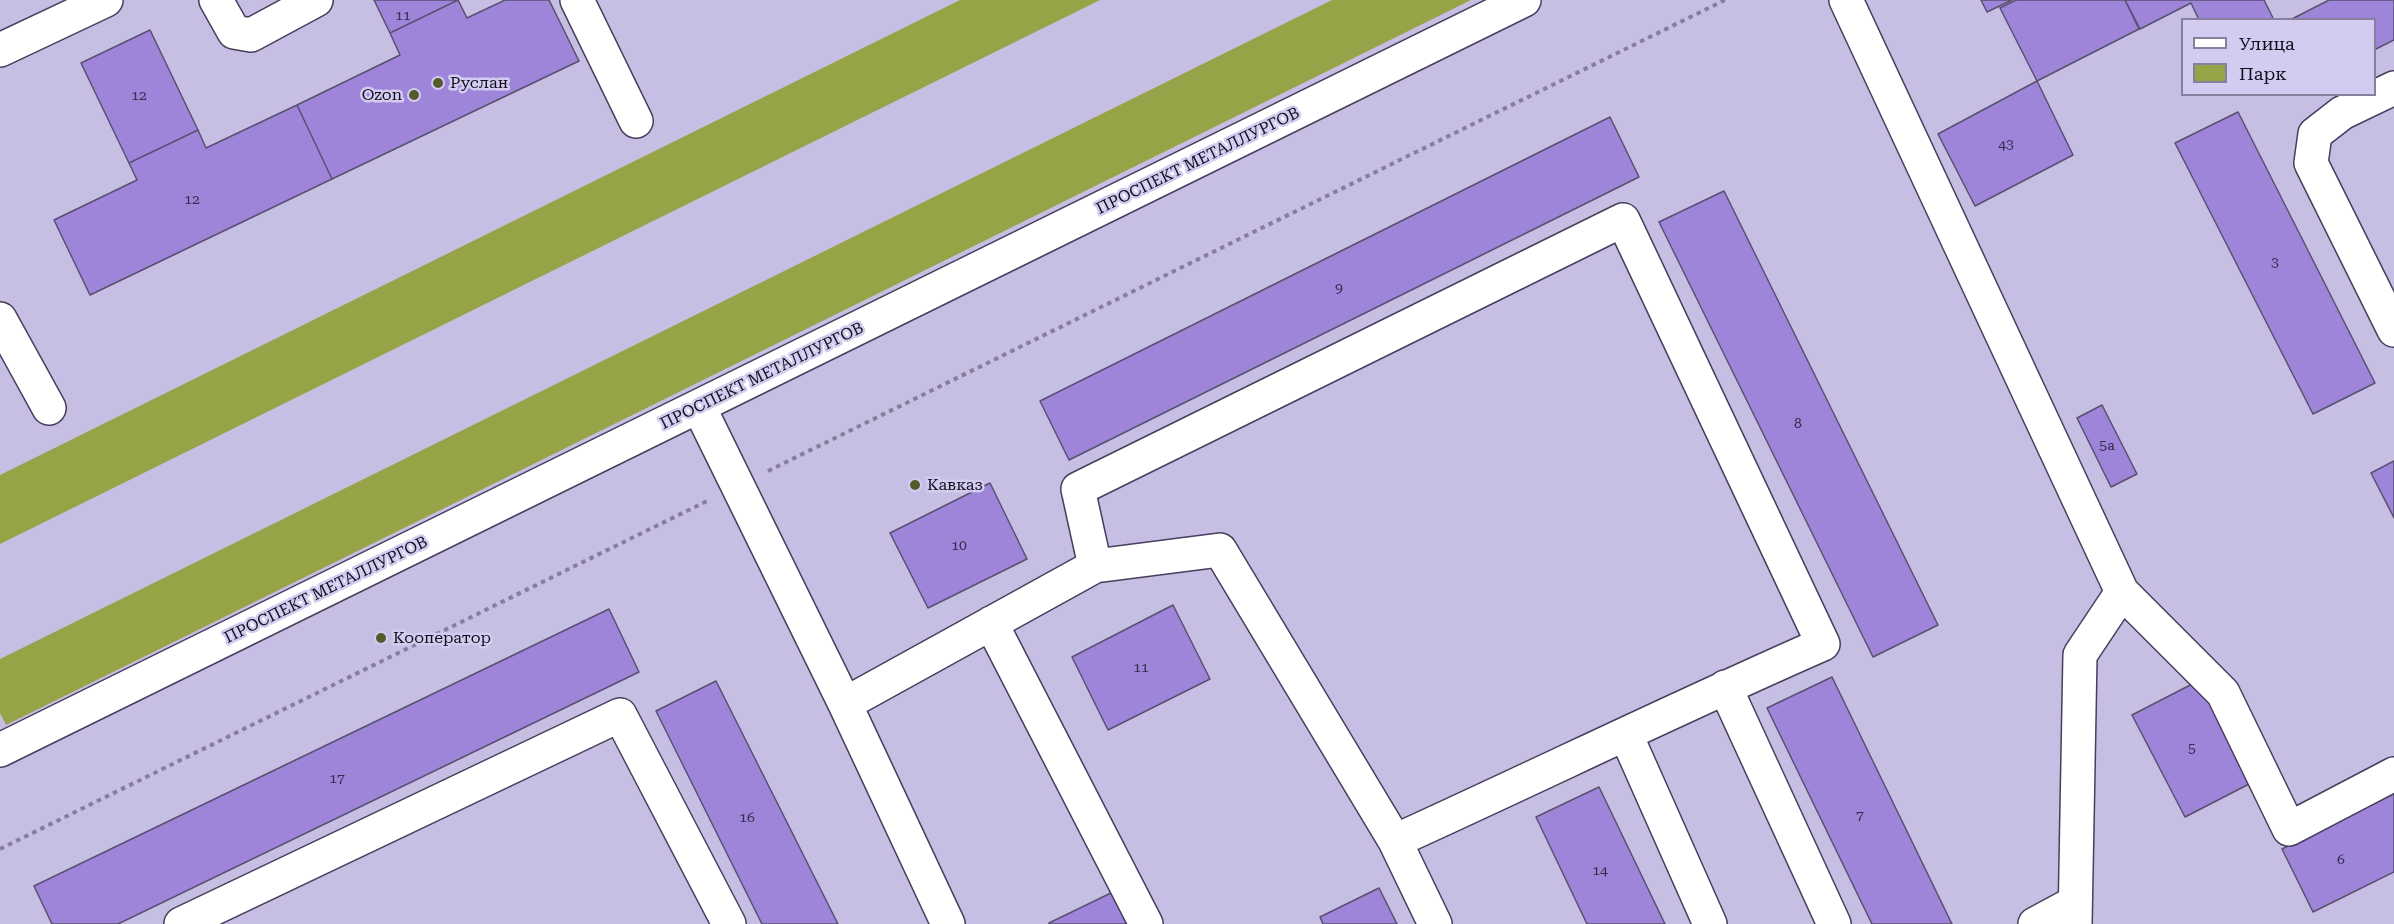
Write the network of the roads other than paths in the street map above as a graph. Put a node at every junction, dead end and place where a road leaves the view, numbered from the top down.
1 (106, 0) edge
2 (216, 0) edge
3 (316, 0) edge
4 (577, 0) edge
5 (1524, 0) edge
6 (1846, 0) edge
7 (0, 50) edge
8 (2394, 88) edge
9 (636, 121) dead end
10 (0, 320) edge
11 (2394, 330) edge
12 (699, 407) junction
13 (49, 408) dead end
14 (1095, 566) junction
15 (2122, 592) junction
16 (992, 623) junction
17 (1725, 687) junction
18 (845, 704) junction
19 (1626, 735) junction
20 (0, 750) edge
21 (2394, 774) edge
22 (1395, 841) junction
23 (2074, 913) edge
24 (181, 924) edge
25 (729, 924) edge
26 (948, 924) edge
27 (1146, 924) edge
28 (1435, 924) edge
29 (1710, 924) edge
30 (1834, 924) edge
31 (2035, 924) edge

1 - 7 main road
2 - 3 main road
4 - 9 main road
5 - 12 main road, ПРОСПЕКТ МЕТАЛЛУРГОВ
6 - 15 main road
8 - 11 main road
10 - 13 main road
12 - 18 main road
12 - 20 main road, ПРОСПЕКТ МЕТАЛЛУРГОВ
14 - 16 main road
14 - 17 main road
14 - 22 main road
15 - 21 main road
15 - 23 main road
16 - 18 main road
16 - 27 main road
17 - 19 main road
17 - 30 main road
18 - 26 main road
19 - 22 main road
19 - 29 main road
22 - 28 main road
23 - 31 main road
24 - 25 main road

